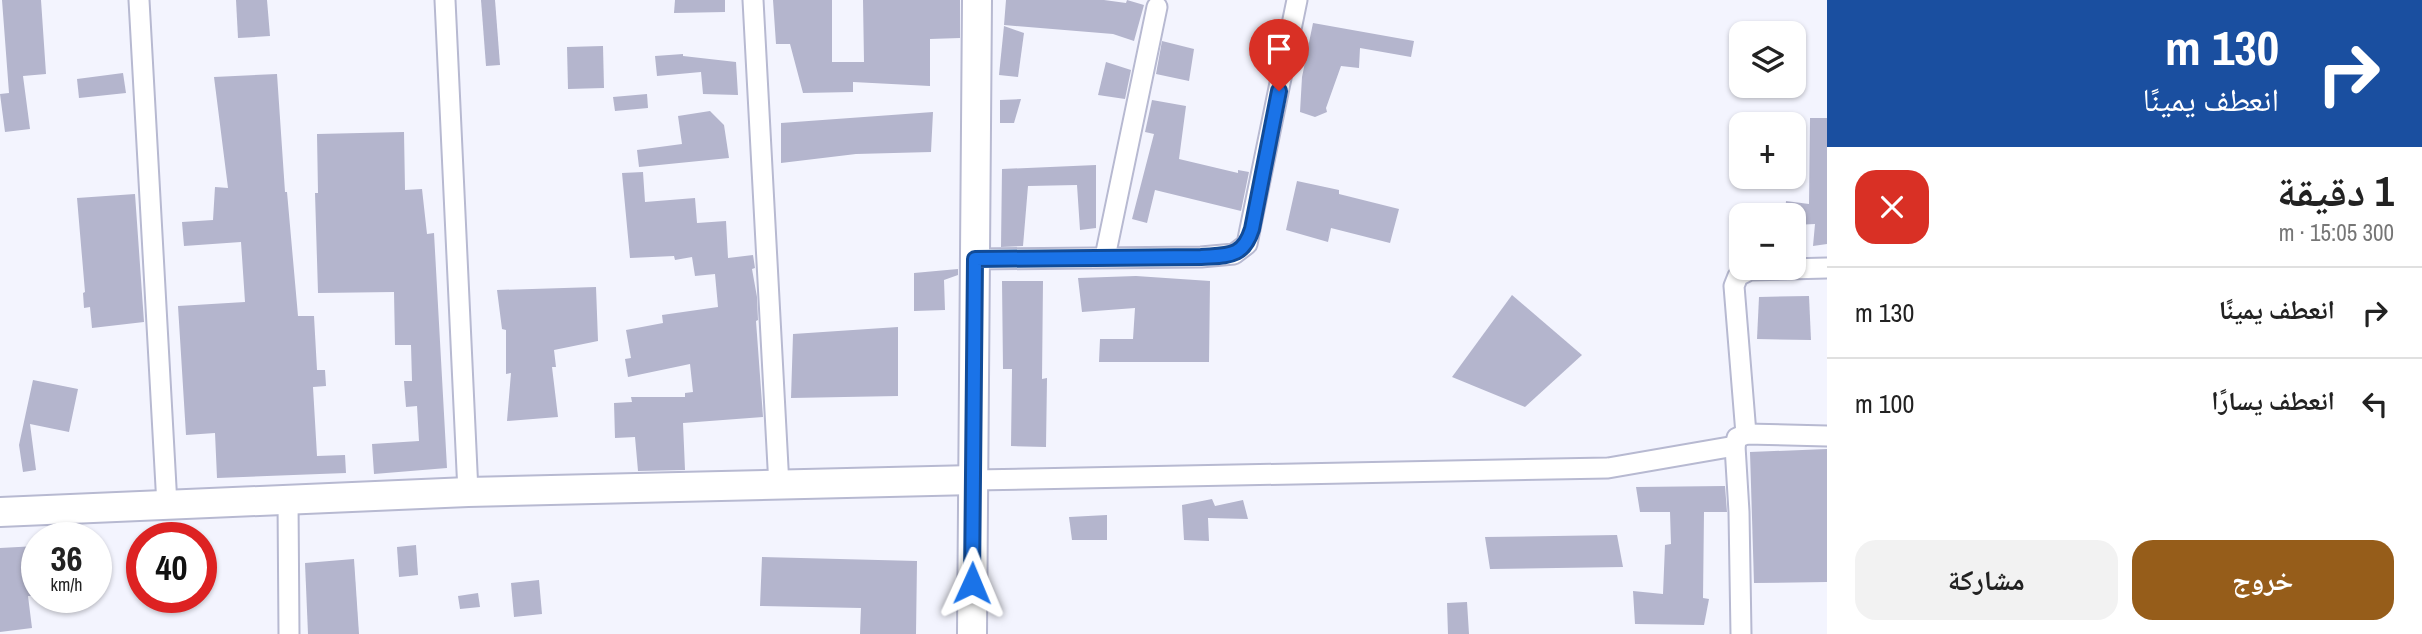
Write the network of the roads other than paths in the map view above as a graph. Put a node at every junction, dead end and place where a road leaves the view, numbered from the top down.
1 (139, 0) edge
2 (445, 0) edge
3 (753, 0) edge
4 (977, 0) edge
5 (1297, 0) edge
6 (1157, 7) dead end
7 (1105, 257) junction
8 (975, 259) junction
9 (1827, 268) edge
10 (1827, 436) edge
11 (1740, 440) junction
12 (974, 480) junction
13 (779, 486) junction
14 (468, 492) junction
15 (288, 500) junction
16 (167, 505) junction
17 (0, 512) edge
18 (289, 634) edge
19 (972, 634) edge
20 (1741, 634) edge

1 - 16 street
2 - 14 street
3 - 13 street
4 - 8 street
5 - 7 street
6 - 7 street
7 - 8 street
8 - 12 street
9 - 11 street
10 - 11 street
11 - 12 street
11 - 20 street
12 - 13 street
12 - 19 street
13 - 14 street
14 - 15 street
15 - 16 street
15 - 18 street
16 - 17 street

